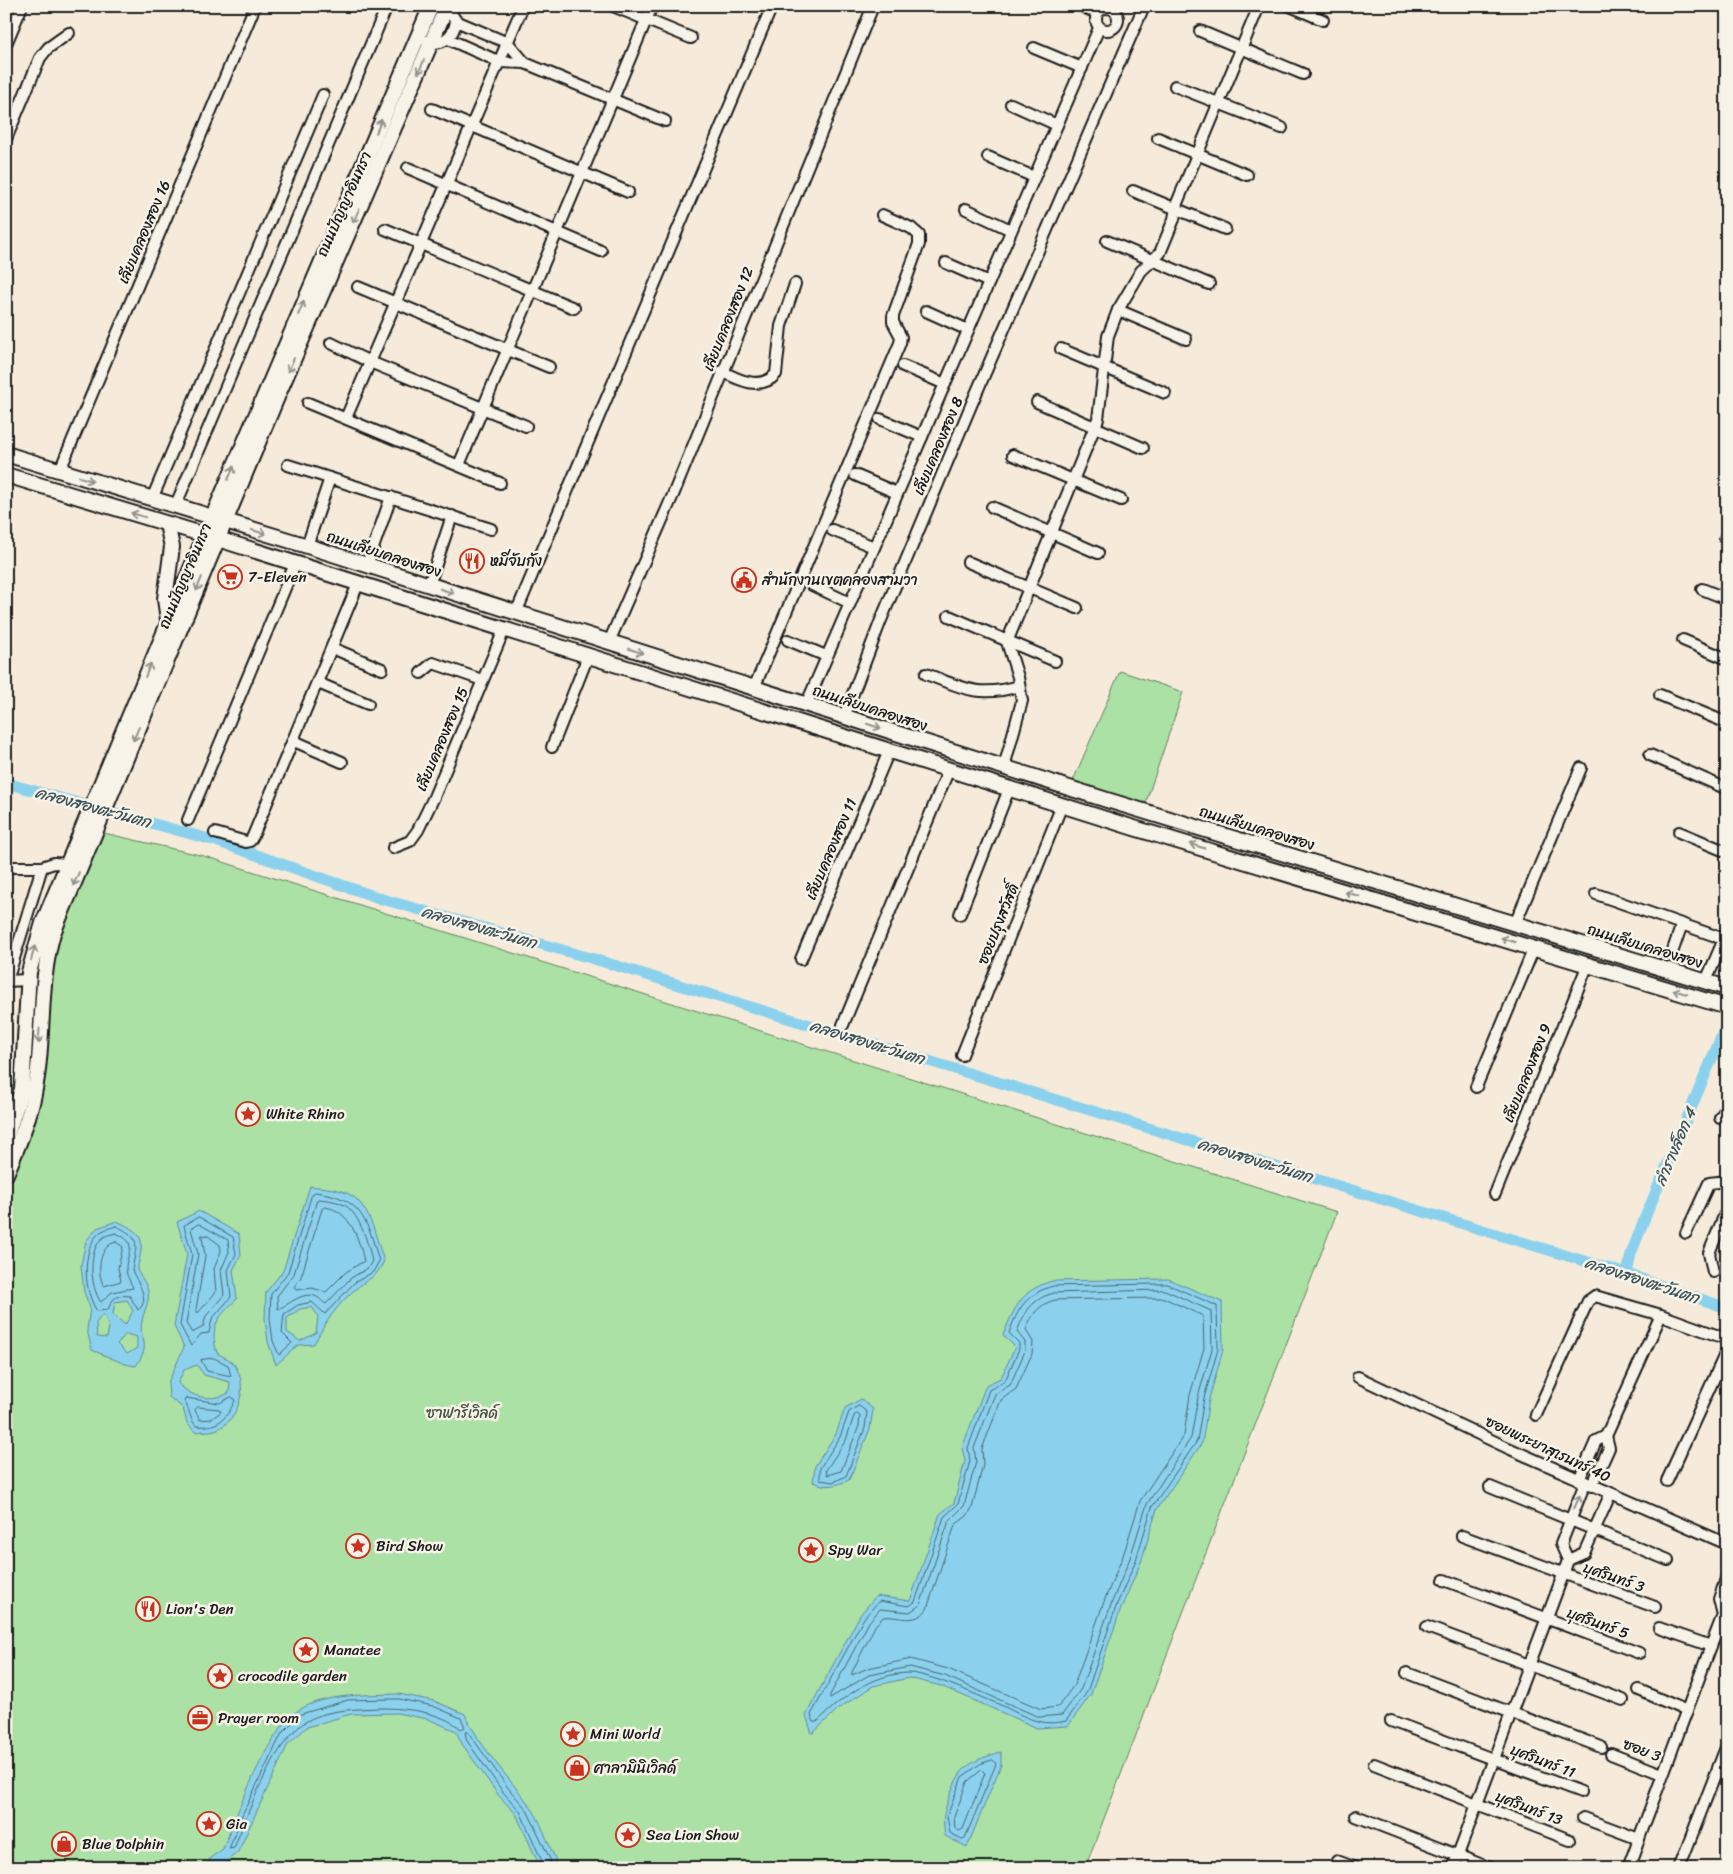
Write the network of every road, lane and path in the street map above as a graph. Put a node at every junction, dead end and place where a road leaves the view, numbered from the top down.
1 (22, 6) edge
2 (255, 6) edge
3 (387, 6) edge
4 (430, 6) edge
5 (447, 6) edge
6 (523, 6) edge
7 (613, 6) edge
8 (652, 6) edge
9 (772, 6) edge
10 (873, 6) edge
11 (1081, 6) edge
12 (1144, 6) edge
13 (1259, 6) edge
14 (1290, 6) edge
15 (1109, 7) edge
16 (1097, 13) junction
17 (646, 20) junction
18 (1323, 20) dead end
19 (456, 21) junction
20 (10, 27) edge
21 (1099, 28) junction
22 (1200, 31) dead end
23 (69, 33) dead end
24 (417, 37) junction
25 (691, 38) dead end
26 (448, 39) junction
27 (431, 43) junction
28 (508, 43) junction
29 (6, 44) edge
30 (1034, 48) dead end
31 (1241, 48) junction
32 (500, 62) junction
33 (525, 63) junction
34 (1082, 68) junction
35 (1303, 74) dead end
36 (1175, 86) dead end
37 (323, 95) dead end
38 (614, 99) junction
39 (1011, 104) dead end
40 (1219, 104) junction
41 (432, 109) dead end
42 (665, 121) dead end
43 (1057, 125) junction
44 (472, 126) junction
45 (1282, 128) dead end
46 (1158, 138) dead end
47 (6, 139) edge
48 (1197, 154) junction
49 (988, 156) dead end
50 (408, 168) dead end
51 (583, 174) junction
52 (1247, 175) dead end
53 (1034, 177) junction
54 (446, 186) junction
55 (1133, 191) dead end
56 (628, 192) dead end
57 (966, 209) dead end
58 (1175, 210) junction
59 (882, 215) dead end
60 (385, 229) dead end
61 (1225, 229) dead end
62 (1011, 230) junction
63 (558, 232) junction
64 (1108, 241) dead end
65 (421, 244) junction
66 (601, 251) dead end
67 (1153, 260) junction
68 (946, 263) dead end
69 (989, 282) junction
70 (795, 284) dead end
71 (1209, 284) dead end
72 (358, 288) dead end
73 (533, 291) junction
74 (396, 303) junction
75 (574, 308) dead end
76 (1118, 310) junction
77 (926, 311) dead end
78 (968, 330) junction
79 (1186, 339) dead end
80 (331, 343) dead end
81 (1061, 349) dead end
82 (508, 350) junction
83 (370, 362) junction
84 (903, 366) dead end
85 (549, 367) dead end
86 (1104, 367) junction
87 (722, 371) junction
88 (945, 384) junction
89 (1165, 394) dead end
90 (1037, 402) dead end
91 (308, 403) dead end
92 (484, 408) junction
93 (346, 418) junction
94 (880, 419) dead end
95 (526, 426) dead end
96 (1094, 428) junction
97 (922, 437) junction
98 (1143, 448) dead end
99 (6, 454) edge
100 (1013, 455) dead end
101 (288, 465) dead end
102 (459, 465) junction
103 (60, 470) junction
104 (6, 475) edge
105 (855, 475) dead end
106 (330, 478) junction
107 (1073, 480) junction
108 (500, 484) dead end
109 (897, 493) junction
110 (391, 497) junction
111 (152, 500) junction
112 (1121, 500) dead end
113 (175, 507) junction
114 (992, 507) dead end
115 (452, 516) junction
116 (219, 520) junction
117 (167, 524) junction
118 (491, 529) dead end
119 (832, 530) dead end
120 (1051, 533) junction
121 (211, 537) junction
122 (307, 546) junction
123 (874, 548) junction
124 (1098, 553) dead end
125 (968, 562) dead end
126 (294, 564) junction
127 (367, 566) junction
128 (358, 584) junction
129 (429, 585) junction
130 (812, 585) dead end
131 (1028, 588) junction
132 (1702, 589) dead end
133 (1727, 600) edge
134 (850, 603) junction
135 (1077, 608) dead end
136 (516, 613) junction
137 (949, 616) dead end
138 (168, 621) junction
139 (542, 621) junction
140 (504, 630) junction
141 (536, 640) junction
142 (788, 640) dead end
143 (1683, 640) dead end
144 (609, 642) junction
145 (1007, 642) junction
146 (332, 648) junction
147 (588, 656) junction
148 (826, 656) junction
149 (1727, 659) edge
150 (1055, 661) dead end
151 (382, 669) dead end
152 (421, 673) dead end
153 (926, 674) dead end
154 (482, 680) junction
155 (318, 683) junction
156 (1019, 686) junction
157 (754, 688) junction
158 (1660, 695) dead end
159 (368, 704) dead end
160 (806, 704) junction
161 (844, 717) junction
162 (1727, 722) edge
163 (294, 741) junction
164 (552, 747) dead end
165 (889, 751) junction
166 (1650, 755) dead end
167 (342, 762) dead end
168 (1004, 767) junction
169 (1581, 768) dead end
170 (949, 770) junction
171 (1009, 788) junction
172 (1727, 789) edge
173 (102, 798) junction
174 (1062, 805) junction
175 (188, 820) dead end
176 (88, 832) junction
177 (1679, 832) dead end
178 (215, 833) dead end
179 (393, 848) dead end
180 (1727, 852) edge
181 (68, 864) junction
182 (6, 867) edge
183 (42, 867) junction
184 (1596, 894) dead end
185 (960, 914) dead end
186 (1515, 924) junction
187 (1682, 924) junction
188 (1725, 936) edge
189 (1534, 948) junction
190 (1673, 950) dead end
191 (801, 959) dead end
192 (1588, 964) junction
193 (28, 980) junction
194 (6, 981) edge
195 (1706, 981) junction
196 (1727, 988) edge
197 (1727, 1007) edge
198 (843, 1025) dead end
199 (962, 1055) dead end
200 (1476, 1087) dead end
201 (1727, 1107) edge
202 (1720, 1118) dead end
203 (6, 1138) edge
204 (6, 1174) edge
205 (1727, 1181) edge
206 (1495, 1194) dead end
207 (1727, 1209) edge
208 (1686, 1233) dead end
209 (1713, 1272) dead end
210 (1661, 1315) junction
211 (1727, 1339) edge
212 (1727, 1350) edge
213 (1358, 1377) dead end
214 (1536, 1415) dead end
215 (1606, 1436) junction
216 (1667, 1481) dead end
217 (1586, 1483) junction
218 (1490, 1487) dead end
219 (1610, 1494) junction
220 (1569, 1521) junction
221 (1595, 1531) junction
222 (1462, 1536) dead end
223 (1727, 1544) edge
224 (1568, 1560) junction
225 (1668, 1560) dead end
226 (1563, 1575) junction
227 (1727, 1576) edge
228 (1444, 1580) dead end
229 (1655, 1608) dead end
230 (1725, 1613) edge
231 (1547, 1620) junction
232 (1427, 1627) dead end
233 (1659, 1628) dead end
234 (1711, 1646) junction
235 (1639, 1654) dead end
236 (1529, 1666) junction
237 (1407, 1673) dead end
238 (1639, 1690) dead end
239 (1623, 1700) dead end
240 (1687, 1710) junction
241 (1512, 1714) junction
242 (1391, 1721) dead end
243 (1727, 1745) edge
244 (1602, 1747) dead end
245 (1611, 1754) dead end
246 (1494, 1759) junction
247 (1374, 1764) dead end
248 (1662, 1774) junction
249 (1581, 1792) dead end
250 (1478, 1805) junction
251 (1356, 1816) dead end
252 (1584, 1818) dead end
253 (1639, 1839) junction
254 (1570, 1840) dead end
255 (1458, 1856) junction
256 (1337, 1861) dead end
257 (1356, 1868) edge
258 (1453, 1868) edge
259 (1490, 1868) edge
260 (1628, 1868) edge
261 (1679, 1868) edge

1 - 20 street
2 - 103 street, เลียบคลองสอง 16
3 - 113 street
4 - 24 main road, ถนนปัญญาอินทรา
5 - 19 street
5 - 27 main road, ถนนปัญญาอินทรา
6 - 28 street
7 - 17 street
8 - 17 street
9 - 136 street
10 - 87 street, เลียบคลองสอง 12
11 - 16 street
12 - 161 street, เลียบคลองสอง 8
13 - 31 street
14 - 18 street
15 - 16 street
15 - 21 street
16 - 21 street
17 - 25 street
17 - 38 street
19 - 26 street
19 - 28 street
20 - 29 street
21 - 34 street
22 - 31 street
23 - 47 street
24 - 27 street
116 -> 24 main road, ถนนปัญญาอินทรา
26 - 27 street
26 - 32 street
27 -> 116 main road, ถนนปัญญาอินทรา
28 - 32 street
28 - 33 street
30 - 34 street
31 - 35 street
31 - 40 street
32 - 33 street
32 - 44 street
33 - 38 street
34 - 43 street
36 - 40 street
37 - 111 street
38 - 42 street
38 - 51 street
39 - 43 street
40 - 45 street
40 - 48 street
41 - 44 street
43 - 53 street
44 - 51 street
44 - 54 street
46 - 48 street
48 - 52 street
48 - 58 street
49 - 53 street
50 - 54 street
51 - 56 street
51 - 63 street
53 - 62 street
54 - 63 street
54 - 65 street
55 - 58 street
57 - 62 street
58 - 61 street
58 - 67 street
59 - 157 street
60 - 65 street
62 - 69 street
63 - 66 street
63 - 73 street
64 - 67 street
65 - 73 street
65 - 74 street
67 - 71 street
67 - 76 street
68 - 69 street
69 - 78 street
70 - 87 street
72 - 74 street
73 - 75 street
73 - 82 street
74 - 82 street
74 - 83 street
76 - 79 street
76 - 86 street
77 - 78 street
78 - 88 street
80 - 83 street
81 - 86 street
82 - 85 street
82 - 92 street
83 - 92 street
83 - 93 street
84 - 88 street
86 - 89 street
86 - 96 street
87 - 144 street, เลียบคลองสอง 12
88 - 97 street
90 - 96 street
91 - 93 street
92 - 95 street
92 - 102 street
93 - 102 street
94 - 97 street
96 - 98 street
96 - 107 street
97 - 109 street
99 - 103 main road, ถนนเลียบคลองสอง
100 - 107 street
101 - 106 street
102 - 108 street
103 -> 111 main road, ถนนเลียบคลองสอง
117 -> 104 main road
105 - 109 street
106 - 110 street
106 - 122 street
107 - 112 street
107 - 120 street
109 - 123 street
110 - 115 street
110 - 127 street
111 - 113 main road, ถนนเลียบคลองสอง
113 - 116 main road, ถนนเลียบคลองสอง
114 - 120 street
115 - 118 street
115 - 129 street
116 - 121 main road, ถนนปัญญาอินทรา
116 -> 122 main road, ถนนเลียบคลองสอง
117 - 121 main road
117 - 138 main road
119 - 123 street
120 - 124 street
120 - 131 street
121 - 126 main road
121 - 138 main road, ถนนปัญญาอินทรา
121 -> 173 main road, ถนนปัญญาอินทรา
122 - 127 main road, ถนนเลียบคลองสอง
123 - 134 street
125 - 131 street
126 - 128 main road
126 - 175 street
127 - 129 main road, ถนนเลียบคลองสอง
128 - 140 main road
128 - 146 street
129 -> 136 main road, ถนนเลียบคลองสอง
130 - 134 street
131 - 135 street
131 - 145 street
132 - 133 street
134 - 148 street
136 - 139 main road, ถนนเลียบคลองสอง
137 - 145 street
173 -> 138 main road, ถนนปัญญาอินทรา
139 - 141 main road
139 - 144 main road, ถนนเลียบคลองสอง
140 - 141 main road
140 - 154 street, เลียบคลองสอง 15
141 - 147 main road
142 - 148 street
143 - 149 street
144 -> 157 main road, ถนนเลียบคลองสอง
145 - 150 street
145 - 156 street
146 - 151 street
146 - 155 street
147 - 164 street
147 - 165 main road
148 - 160 street
152 - 154 street
153 - 156 street
154 - 179 street, เลียบคลองสอง 15
155 - 159 street
155 - 163 street
156 - 168 street
157 - 160 main road, ถนนเลียบคลองสอง
158 - 162 street
160 - 161 main road, ถนนเลียบคลองสอง
161 -> 168 main road, ถนนเลียบคลองสอง
163 - 167 street
163 - 178 street
165 - 170 main road
165 - 191 street, เลียบคลองสอง 11
166 - 172 street
168 - 186 main road, ถนนเลียบคลองสอง
169 - 186 street
170 - 171 main road
170 - 198 street
171 - 174 main road
171 - 185 street
173 - 176 main road, ถนนปัญญาอินทรา
189 -> 174 main road
174 - 199 street, ซอยปรุงสวัสดิ์
176 - 181 main road, ถนนปัญญาอินทรา
176 -> 204 main road, ถนนปัญญาอินทรา
177 - 180 street
181 - 183 street
193 -> 181 main road, ถนนปัญญาอินทรา
182 - 183 street
183 - 194 street
184 - 187 street
186 - 195 main road, ถนนเลียบคลองสอง
187 - 188 street
187 - 190 street
188 - 195 street
189 - 192 main road
189 - 200 street
197 -> 192 main road
192 - 206 street, เลียบคลองสอง 9
193 - 194 street
193 - 203 main road, ถนนปัญญาอินทรา
195 - 196 main road, ถนนเลียบคลองสอง
201 - 202 street
205 - 208 street
207 - 209 street
210 - 211 street
210 - 214 street
210 - 215 street
212 - 216 street
213 - 217 street, ซอยพระยาสุเรนทร์ 40
215 - 217 street
215 - 217 street
217 - 219 street, ซอยพระยาสุเรนทร์ 40
220 -> 217 street
218 - 220 street
219 - 221 street
219 - 223 street, ซอยพระยาสุเรนทร์ 40
220 - 221 street
220 - 224 street
221 - 224 street
221 - 225 street
222 - 226 street, บุศรินทร์ 3
224 - 226 street
226 - 229 street, บุศรินทร์ 3
226 - 231 street
227 - 230 street
228 - 231 street, บุศรินทร์ 5
230 - 234 street
231 - 235 street, บุศรินทร์ 5
231 - 236 street
232 - 236 street
233 - 234 street
234 - 240 street
236 - 239 street
236 - 241 street
237 - 241 street
238 - 240 street
240 - 248 street
241 - 244 street
241 - 246 street
242 - 246 street, บุศรินทร์ 11
243 - 261 street
245 - 248 street, ซอย 3
246 - 249 street, บุศรินทร์ 11
246 - 250 street
247 - 250 street, บุศรินทร์ 13
248 - 253 street
250 - 254 street, บุศรินทร์ 13
250 - 255 street
251 - 255 street
252 - 253 street
253 - 260 street
255 - 258 street
255 - 259 street
256 - 257 street

